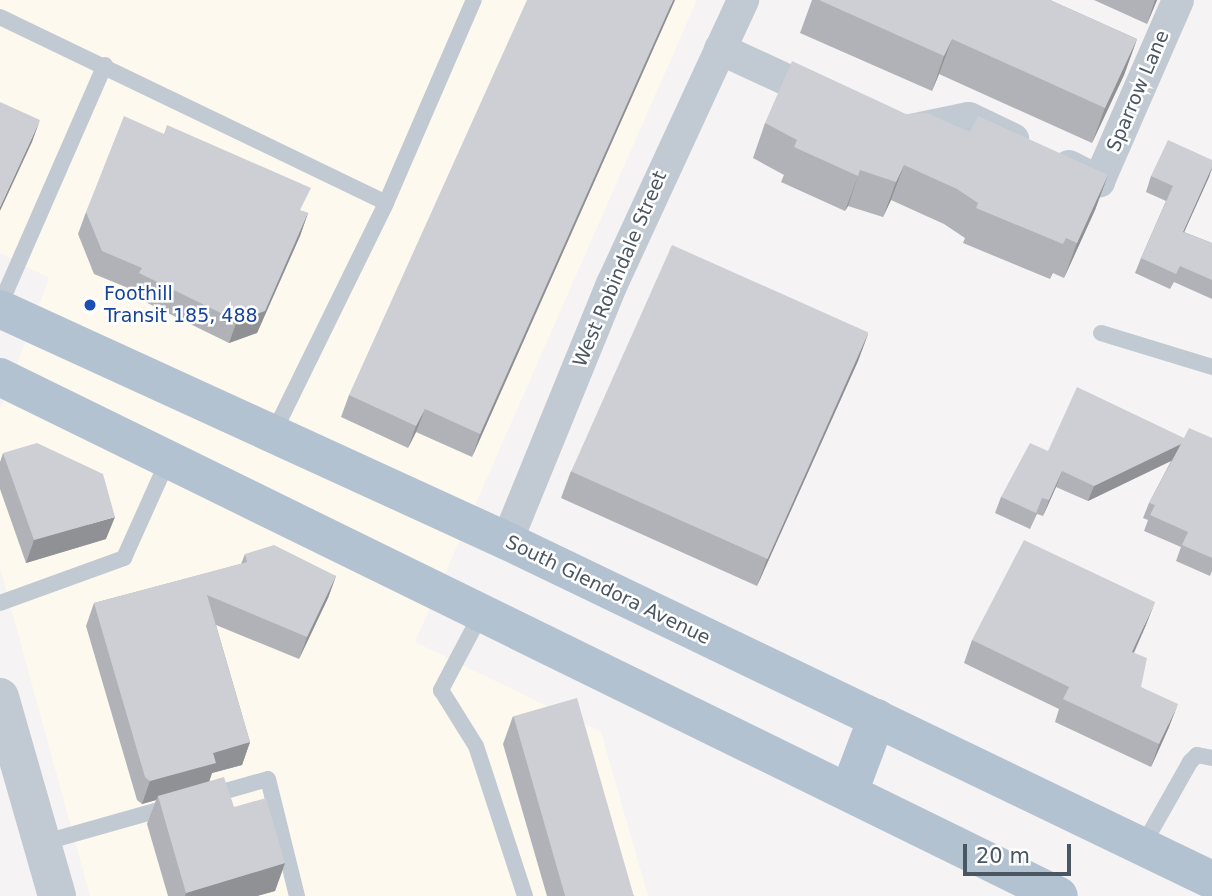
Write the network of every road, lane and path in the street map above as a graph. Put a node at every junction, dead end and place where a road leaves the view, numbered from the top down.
1 (474, 0) edge
2 (743, 0) edge
3 (1178, 0) edge
4 (0, 16) edge
5 (720, 49) junction
6 (105, 65) junction
7 (386, 203) junction
8 (0, 307) edge
9 (1101, 333) dead end
10 (1212, 367) edge
11 (0, 377) edge
12 (273, 434) junction
13 (168, 460) junction
14 (507, 541) junction
15 (0, 603) edge
16 (480, 616) junction
17 (0, 697) edge
18 (877, 718) junction
19 (1212, 758) edge
20 (849, 792) junction
21 (42, 843) junction
22 (1142, 846) junction
23 (1212, 880) edge
24 (57, 896) edge
25 (297, 896) edge
26 (525, 896) edge
27 (1059, 896) edge

1 - 7 lane
2 - 5 street, West Robindale Street
3 - 5 street, Sparrow Lane
4 - 6 lane
5 - 14 street, West Robindale Street
6 - 7 lane
6 - 8 lane
7 - 12 lane
8 - 12 main road, South Glendora Avenue
9 - 10 lane
11 - 13 main road
12 - 14 main road, South Glendora Avenue
13 - 15 lane
13 - 16 main road
14 - 18 main road, South Glendora Avenue
16 - 20 main road
16 - 26 lane
17 - 21 street
18 - 20 main road
18 - 22 main road, South Glendora Avenue
19 - 22 lane
20 - 27 main road
21 - 24 street
21 - 25 lane
22 - 23 main road, South Glendora Avenue

